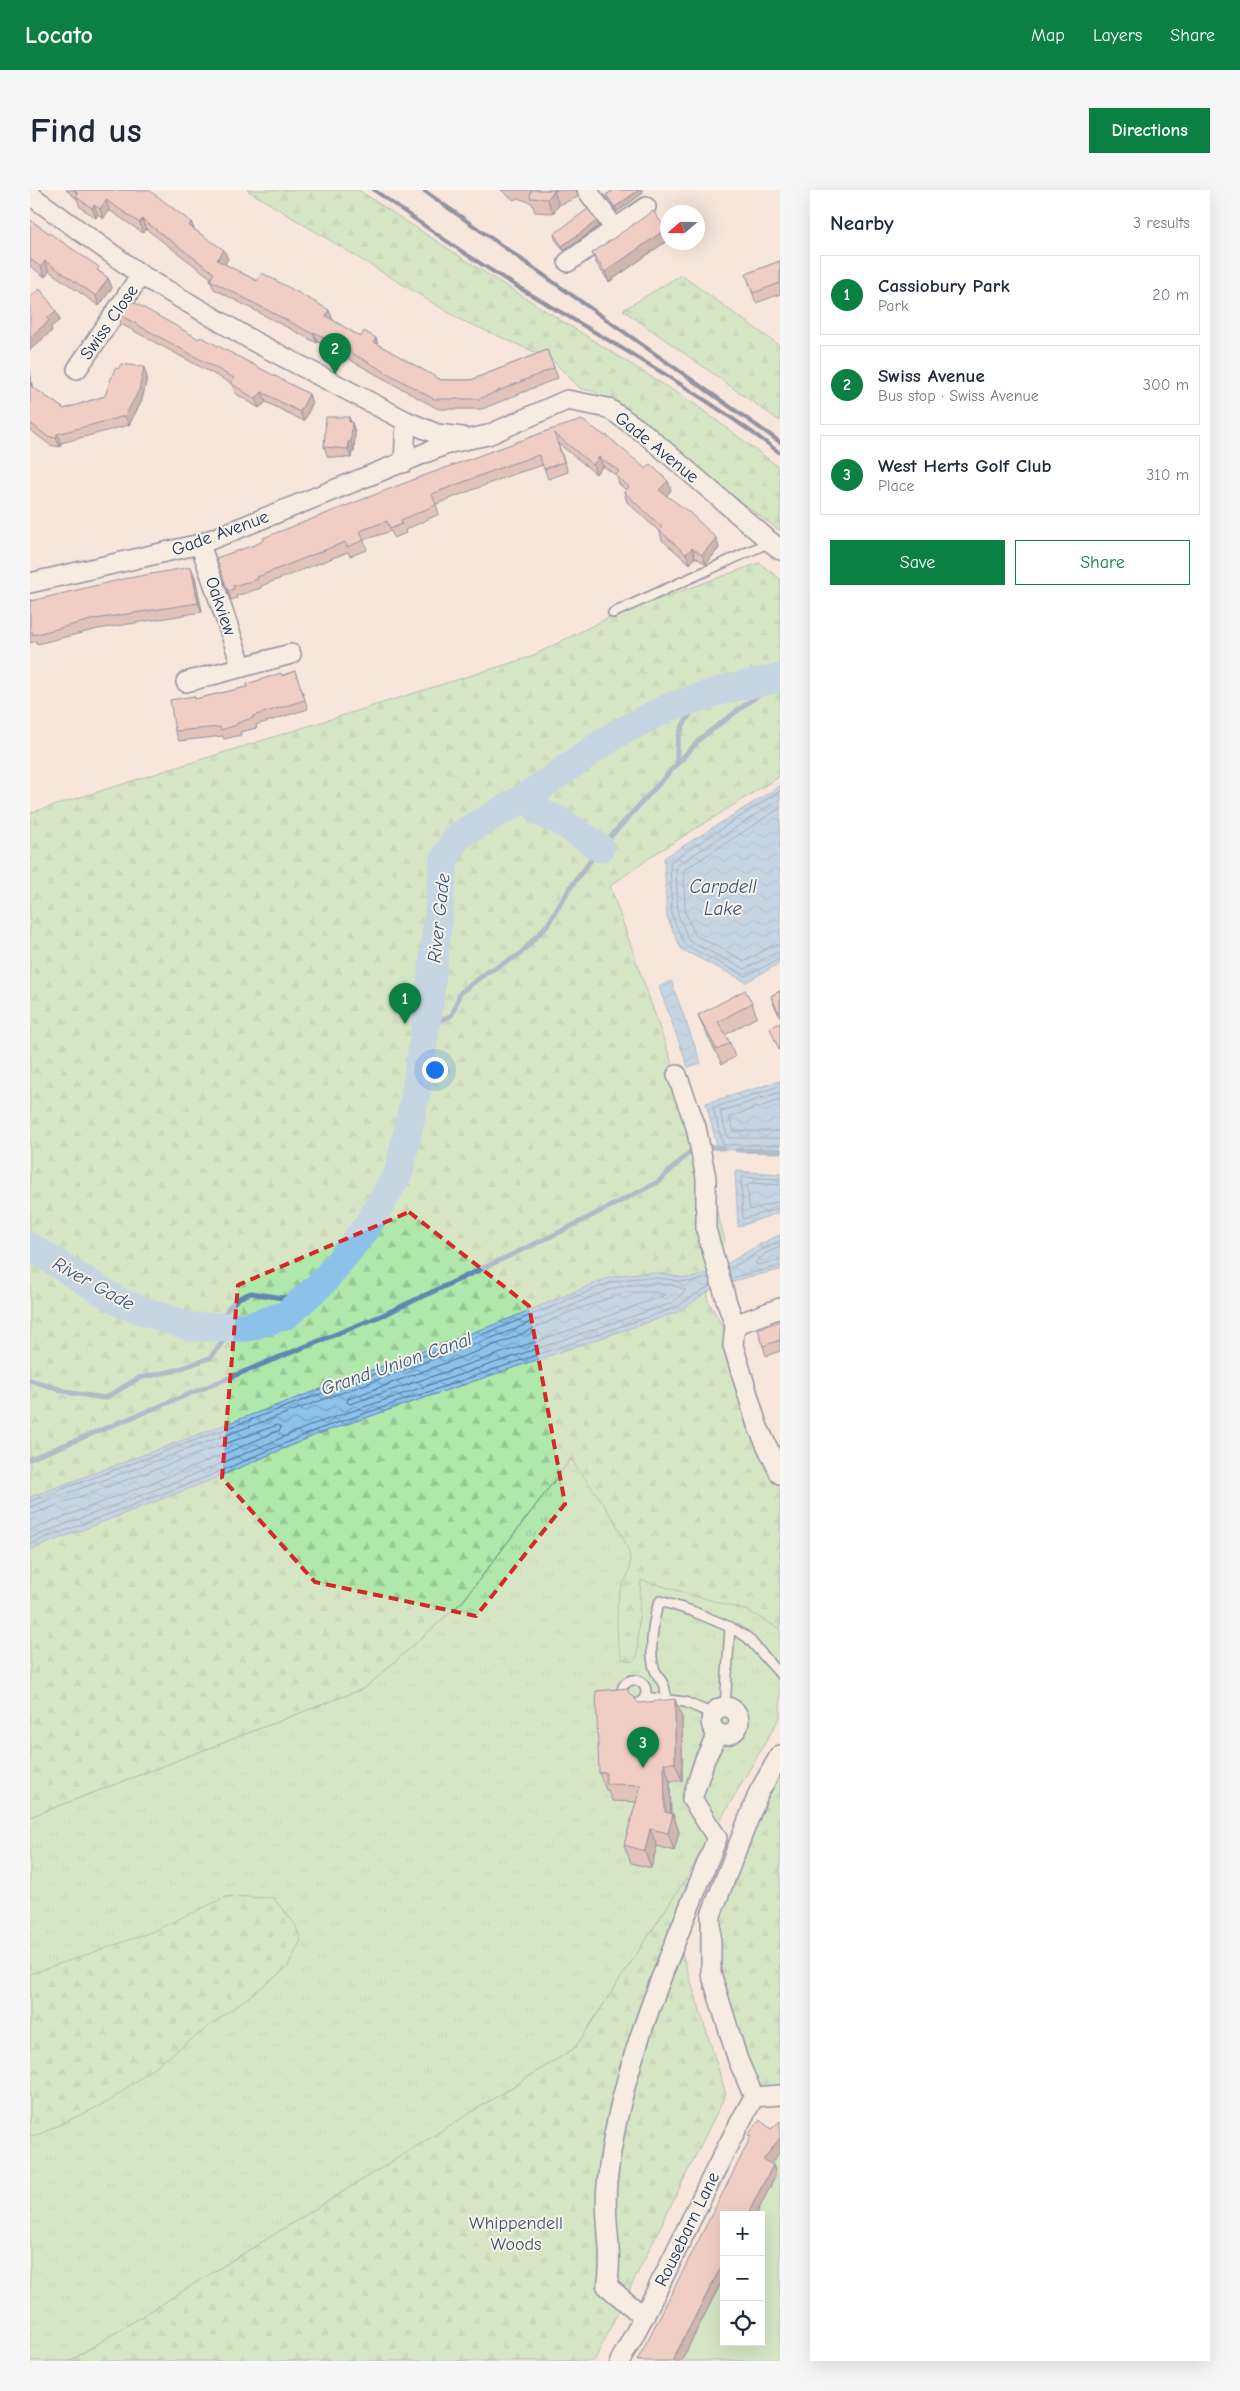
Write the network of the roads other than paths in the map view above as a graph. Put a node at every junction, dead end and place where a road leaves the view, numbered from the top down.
1 (587, 190) edge
2 (30, 195) edge
3 (646, 207) dead end
4 (615, 229) junction
5 (568, 262) dead end
6 (141, 274) junction
7 (76, 369) dead end
8 (406, 421) junction
9 (468, 438) junction
10 (404, 463) junction
11 (200, 544) junction
12 (776, 546) edge
13 (30, 583) edge
14 (613, 613) dead end
15 (291, 654) dead end
16 (242, 667) junction
17 (186, 682) dead end
18 (677, 1075) dead end
19 (780, 1308) edge
20 (735, 1325) junction
21 (780, 1474) edge
22 (730, 1627) junction
23 (780, 1674) edge
24 (645, 1697) dead end
25 (666, 1700) junction
26 (719, 1711) junction
27 (718, 1733) junction
28 (780, 1755) edge
29 (780, 2095) edge
30 (754, 2097) junction
31 (644, 2318) junction
32 (620, 2361) edge

1 - 4 street
2 - 6 street
3 - 4 street
4 - 5 street
6 - 7 street, Swiss Close
6 - 8 street
8 - 9 street
8 - 10 street
9 - 10 street, Gade Avenue
9 - 12 street, Gade Avenue
10 - 11 street, Gade Avenue
11 - 13 street, Gade Avenue
11 - 16 street, Oakview
12 - 14 lane
15 - 16 street
16 - 17 street
18 - 20 street
19 - 20 street
20 - 21 street
22 - 23 lane
22 - 25 lane
22 - 26 lane
24 - 25 lane
25 - 26 lane
26 - 27 street
26 - 27 street
27 - 31 street
28 - 30 street
29 - 30 street
30 - 31 street, Rousebarn Lane
31 - 32 street, Rousebarn Lane

